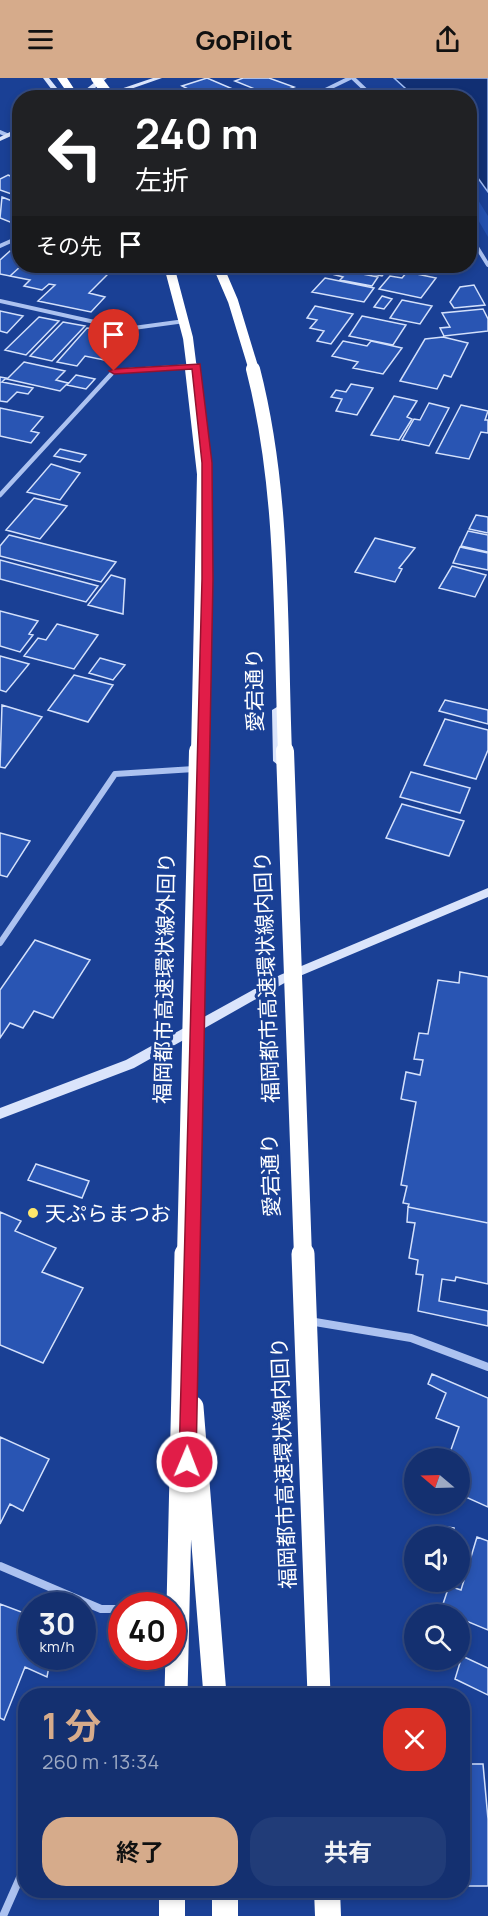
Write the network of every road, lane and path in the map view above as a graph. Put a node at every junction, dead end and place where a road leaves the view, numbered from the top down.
1 (46, 78) edge
2 (99, 78) edge
3 (159, 78) edge
4 (352, 78) edge
5 (56, 90) edge
6 (86, 90) edge
7 (127, 90) edge
8 (326, 90) edge
9 (365, 90) edge
10 (477, 247) edge
11 (488, 265) edge
12 (169, 273) edge
13 (170, 273) edge
14 (222, 273) edge
15 (223, 273) edge
16 (0, 301) edge
17 (188, 321) junction
18 (196, 366) junction
19 (0, 495) edge
20 (203, 770) junction
21 (488, 892) edge
22 (0, 943) edge
23 (284, 978) junction
24 (198, 1026) junction
25 (0, 1114) edge
26 (183, 1304) junction
27 (297, 1318) junction
28 (488, 1367) edge
29 (0, 1566) edge
30 (178, 1592) edge
31 (108, 1609) edge
32 (182, 1670) edge
33 (176, 1688) edge
34 (183, 1688) edge
35 (214, 1688) edge
36 (313, 1688) edge
37 (320, 1688) edge
38 (18, 1882) edge
39 (172, 1898) edge
40 (181, 1898) edge
41 (225, 1898) edge
42 (321, 1898) edge
43 (327, 1898) edge
44 (3, 1916) edge
45 (172, 1916) edge
46 (181, 1916) edge
47 (225, 1916) edge
48 (322, 1916) edge
49 (328, 1916) edge

1 - 5 street
2 - 6 street
3 - 7 street
4 - 8 street
4 - 9 street
10 - 11 street
12 - 26 highway, 福岡都市高速環状線外回り, bridge
13 - 17 street
14 - 37 highway, 福岡都市高速環状線内回り, bridge
15 - 23 street, 愛宕通り
16 - 17 street
17 - 18 street
18 - 19 street
18 - 20 street
20 - 22 street
20 - 24 street
21 - 23 street
23 - 24 street
23 - 27 street, 愛宕通り
24 - 25 street
24 - 30 street
26 - 33 highway, 福岡都市高速環状線外回り, bridge
26 - 35 highway, bridge
27 - 28 street
27 - 36 street, 愛宕通り
29 - 31 street
32 - 34 street
38 - 44 street
39 - 45 highway
40 - 46 street
41 - 47 highway
42 - 48 street
43 - 49 highway

